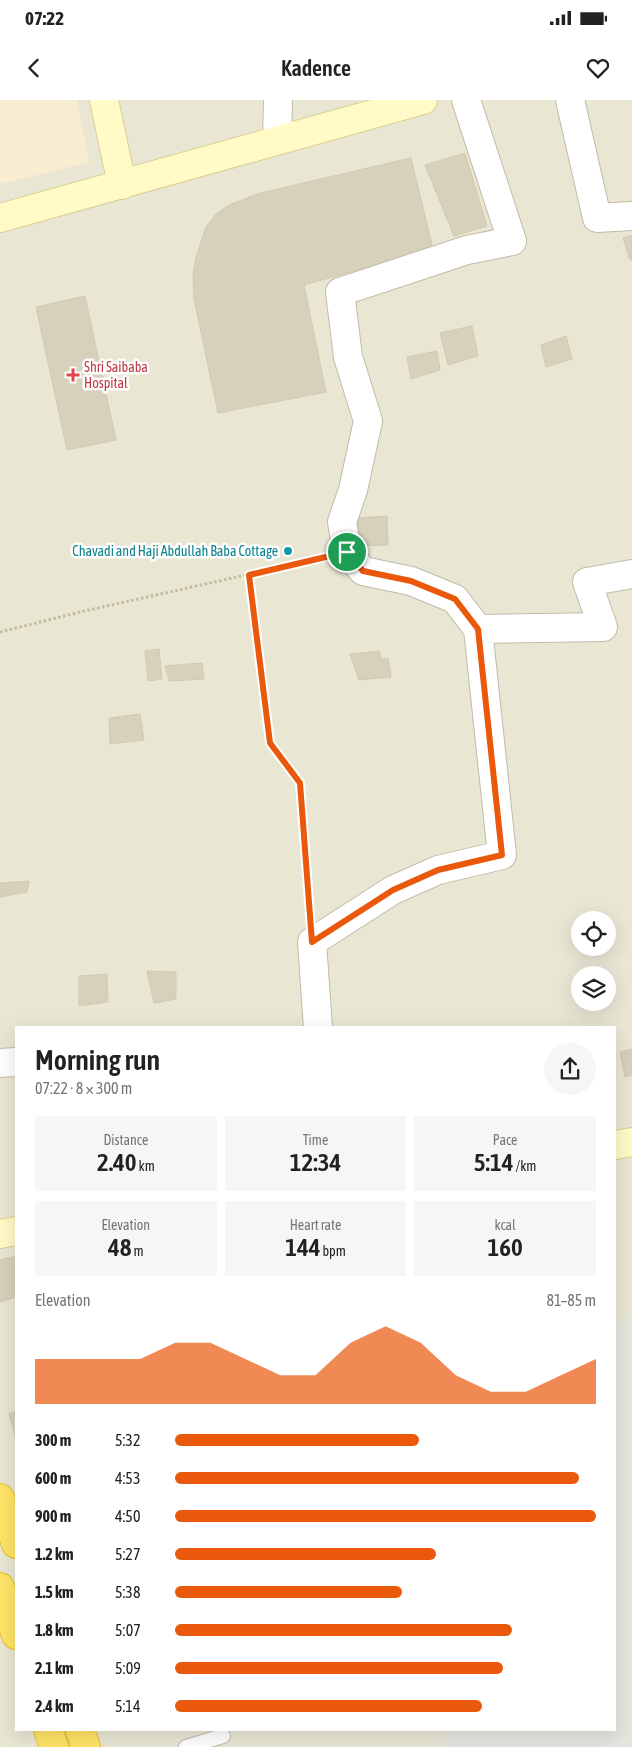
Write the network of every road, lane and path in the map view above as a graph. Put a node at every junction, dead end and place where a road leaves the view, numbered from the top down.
1 (104, 100) edge
2 (278, 100) edge
3 (423, 100) edge
4 (466, 100) edge
5 (570, 100) edge
6 (277, 140) junction
7 (122, 185) junction
8 (632, 216) edge
9 (0, 218) edge
10 (347, 552) junction
11 (632, 574) edge
12 (249, 575) junction
13 (478, 629) junction
14 (0, 632) edge
15 (312, 942) junction
16 (318, 1026) edge
17 (15, 1062) edge
18 (0, 1063) edge
19 (632, 1142) edge
20 (616, 1144) edge
21 (15, 1231) edge
22 (0, 1234) edge
23 (0, 1498) edge
24 (15, 1541) edge
25 (0, 1587) edge
26 (15, 1632) edge
27 (48, 1731) edge
28 (80, 1731) edge
29 (223, 1736) dead end
30 (54, 1747) edge
31 (86, 1747) edge
32 (186, 1747) edge

1 - 7 street
2 - 6 street
3 - 6 street
4 - 10 street
5 - 8 street
6 - 7 street
7 - 9 street
10 - 12 path
10 - 13 street
11 - 13 street
12 - 14 path
12 - 15 path
13 - 15 street
15 - 16 street
17 - 18 street
19 - 20 street
21 - 22 street
23 - 24 highway
25 - 26 highway
27 - 30 highway
28 - 31 highway
29 - 32 lane

